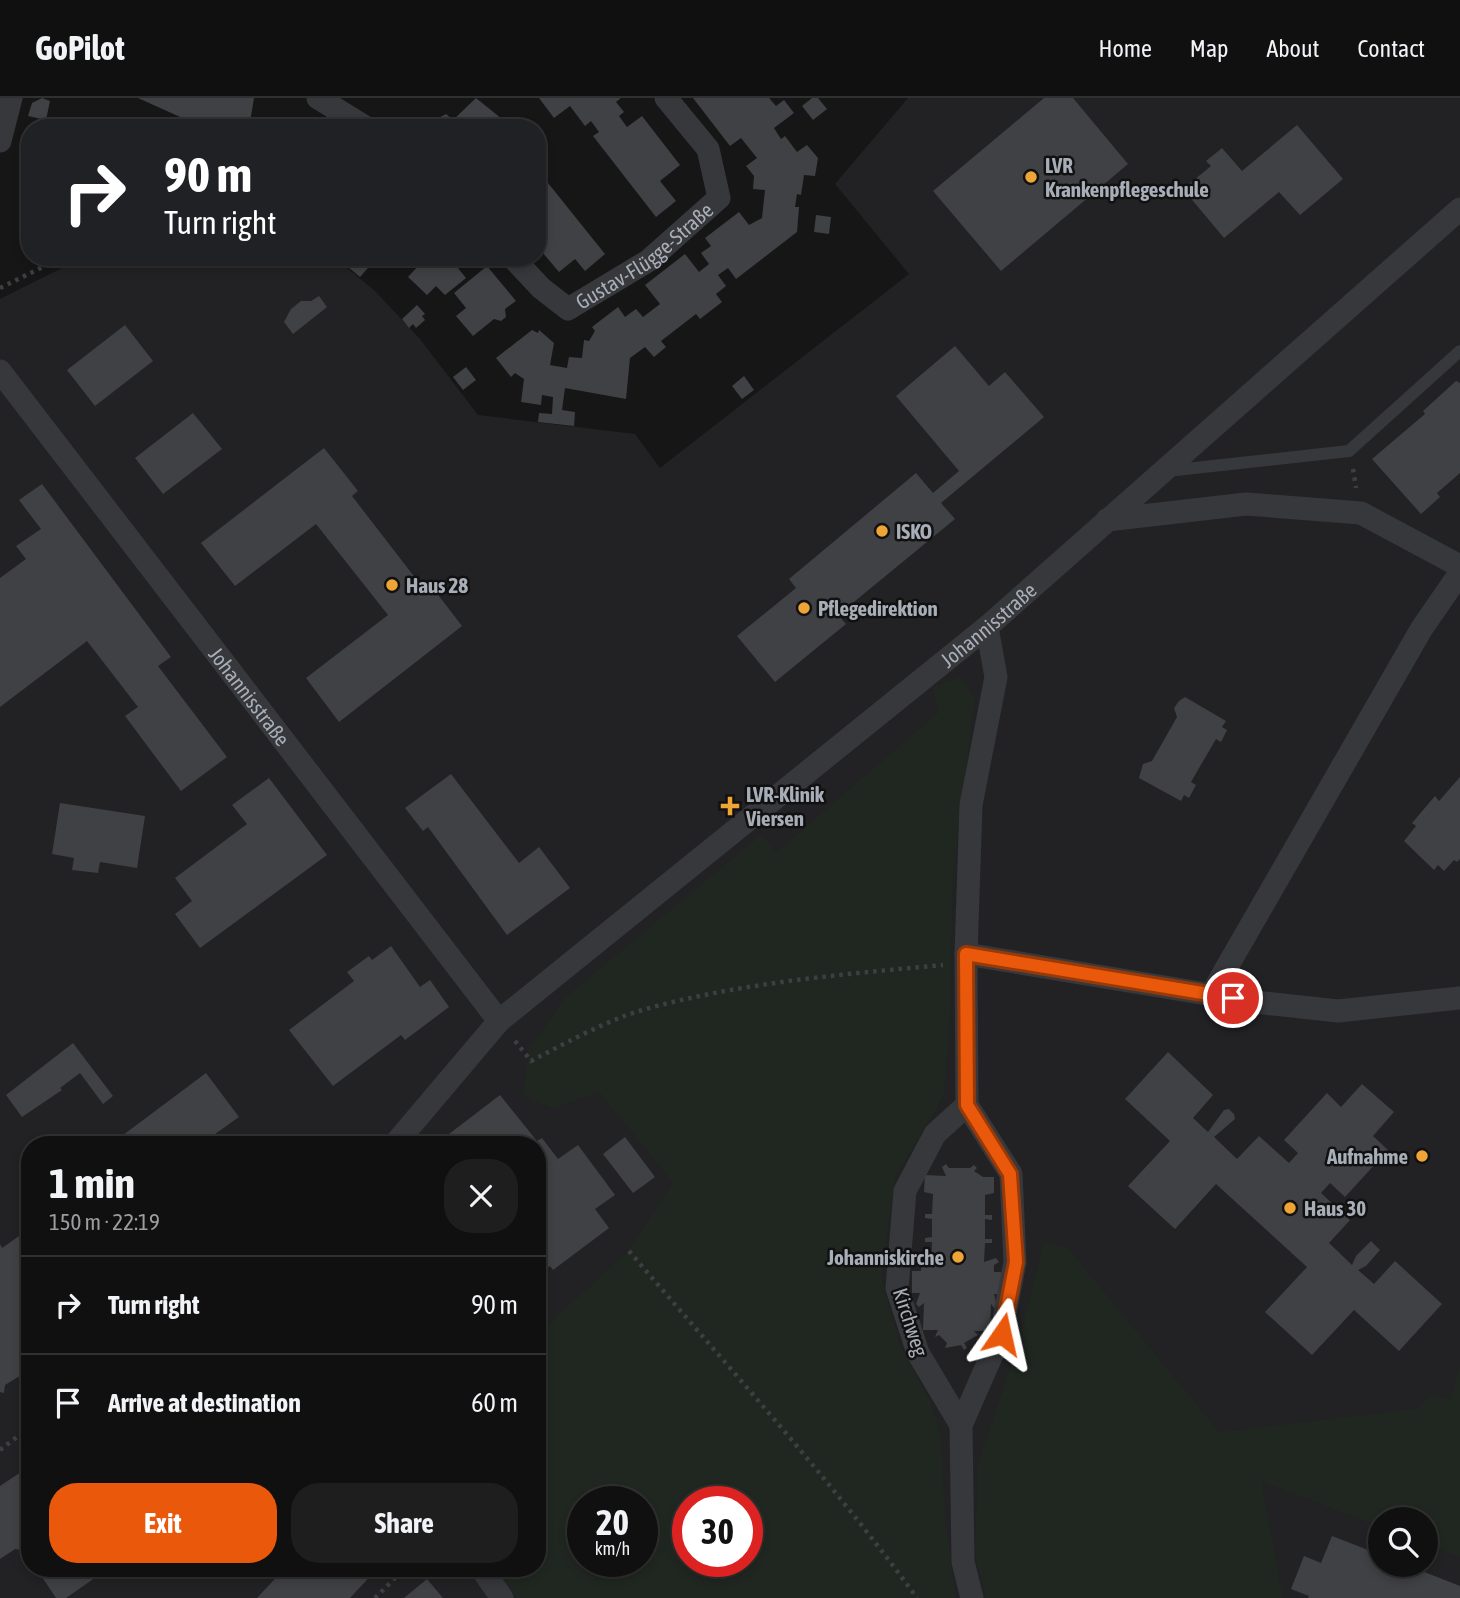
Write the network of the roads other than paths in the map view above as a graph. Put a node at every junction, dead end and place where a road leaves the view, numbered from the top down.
1 (11, 98) edge
2 (318, 98) edge
3 (666, 98) edge
4 (352, 119) edge
5 (0, 141) edge
6 (1460, 209) edge
7 (520, 266) edge
8 (1460, 351) edge
9 (0, 371) edge
10 (1164, 471) junction
11 (1107, 520) junction
12 (1460, 566) edge
13 (1460, 573) edge
14 (988, 627) junction
15 (966, 958) junction
16 (1212, 993) junction
17 (1460, 998) edge
18 (499, 1021) junction
19 (967, 1105) junction
20 (402, 1136) edge
21 (961, 1425) junction
22 (487, 1577) edge
23 (502, 1598) edge
24 (972, 1598) edge

1 - 5 street
2 - 4 street
3 - 7 street, Gustav-Flügge-Straße
6 - 10 street, Johannisstraße
8 - 10 lane
9 - 18 street, Johannisstraße
10 - 11 street, Johannisstraße
11 - 12 street
11 - 14 street, Johannisstraße
13 - 16 street
14 - 15 street
14 - 18 street, Johannisstraße
15 - 16 street
15 - 19 street
16 - 17 street
18 - 20 street, Johannisstraße
19 - 21 street
19 - 21 street, Kirchweg
21 - 24 street
22 - 23 street

